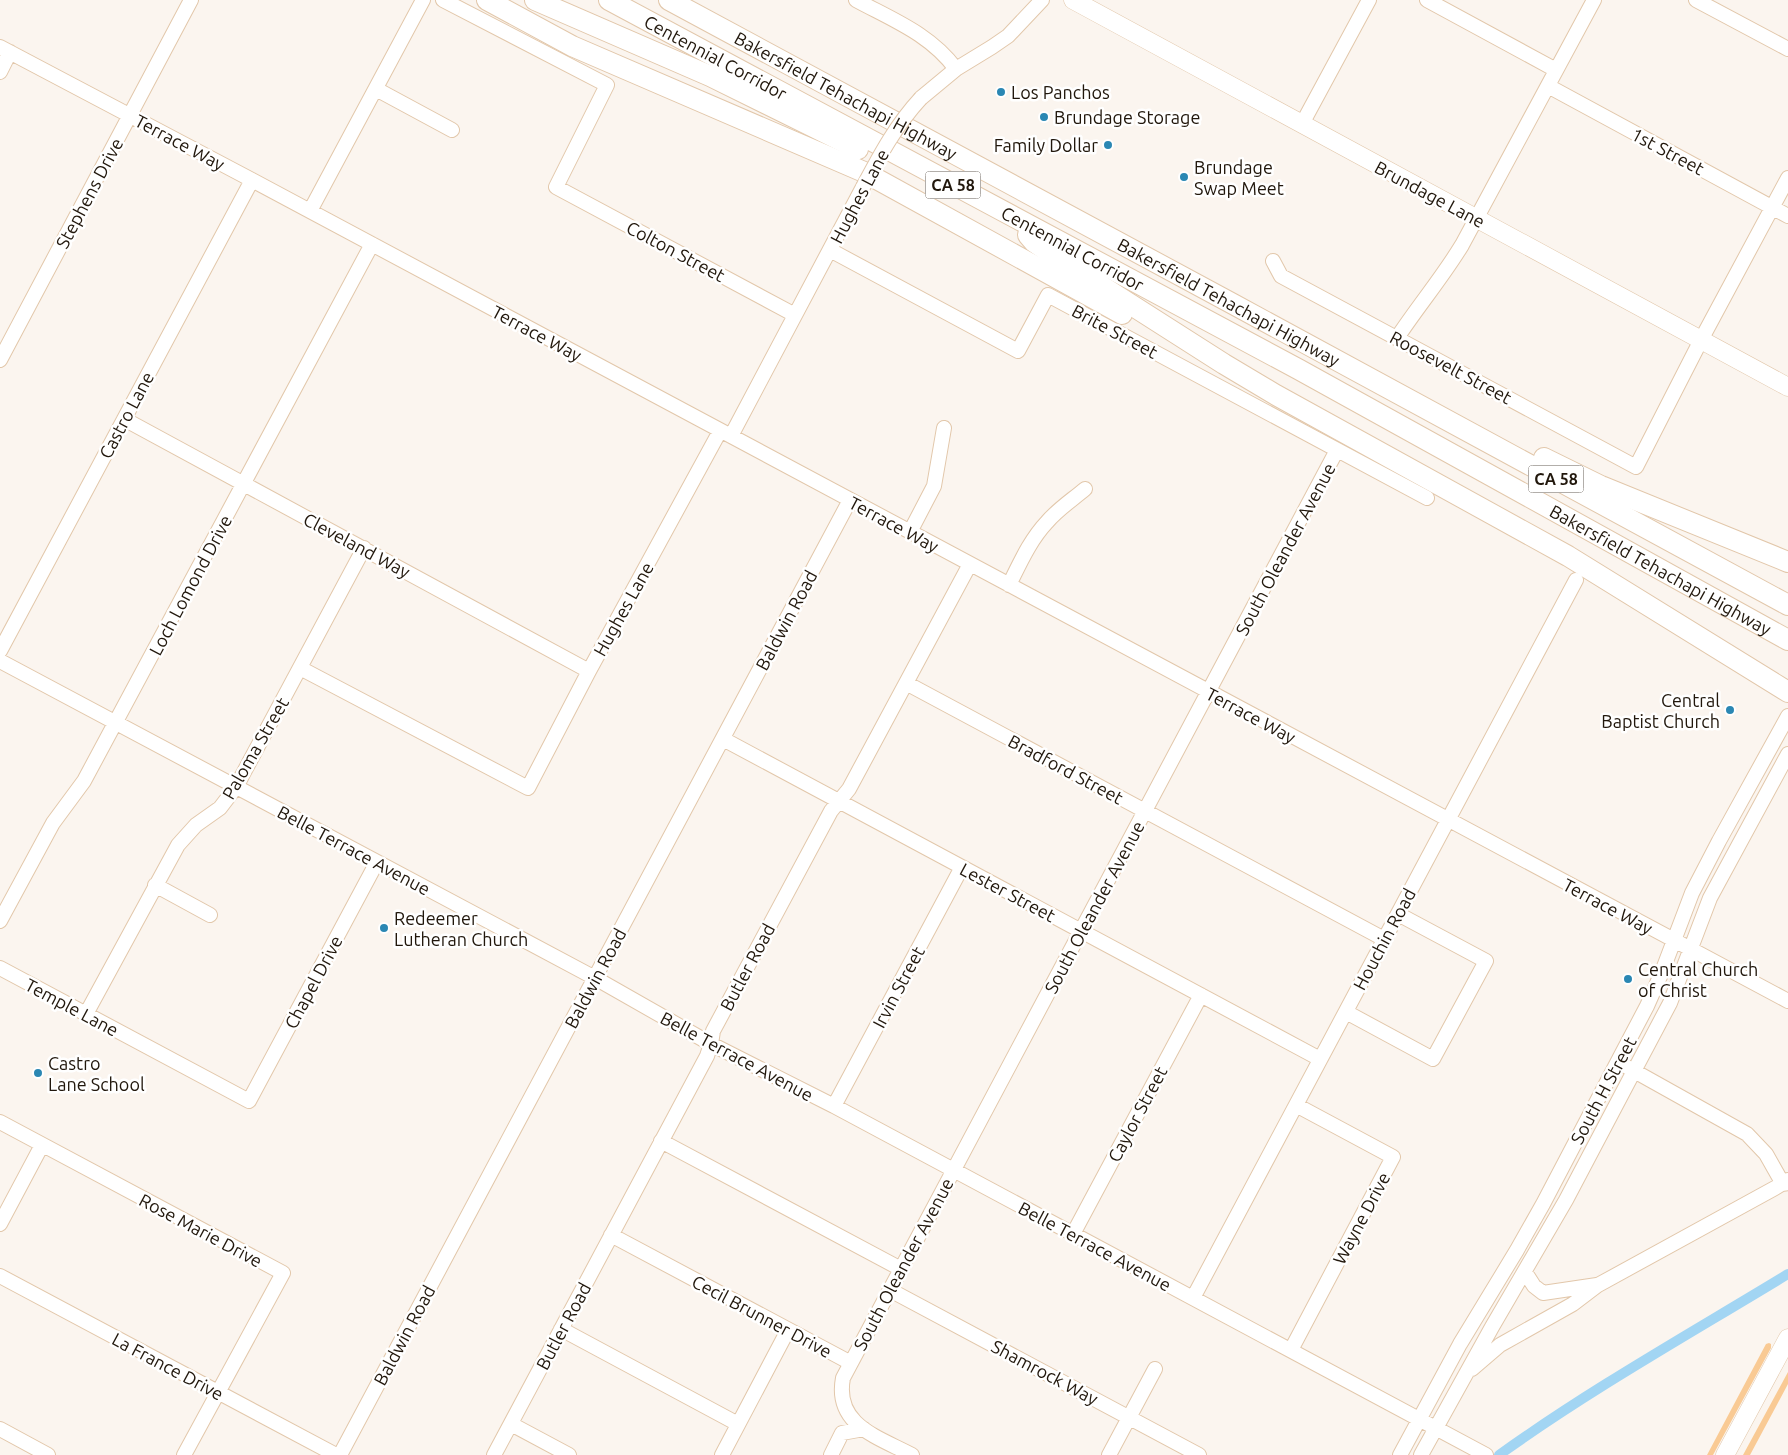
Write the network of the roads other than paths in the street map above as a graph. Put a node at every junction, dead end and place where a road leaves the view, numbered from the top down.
1 (191, 0) edge
2 (423, 0) edge
3 (443, 0) edge
4 (487, 0) edge
5 (609, 0) edge
6 (669, 0) edge
7 (856, 0) edge
8 (1042, 0) edge
9 (1073, 0) edge
10 (1369, 0) edge
11 (1427, 0) edge
12 (1594, 0) edge
13 (1696, 0) edge
14 (538, 1) edge
15 (5, 49) edge
16 (1788, 49) edge
17 (956, 69) junction
18 (1556, 70) junction
19 (0, 72) edge
20 (1548, 86) junction
21 (376, 89) junction
22 (130, 116) junction
23 (1302, 124) junction
24 (452, 130) dead end
25 (1788, 178) edge
26 (252, 180) junction
27 (1772, 207) junction
28 (310, 211) junction
29 (1788, 216) edge
30 (1476, 219) junction
31 (1028, 235) junction
32 (372, 244) junction
33 (830, 250) junction
34 (1273, 261) dead end
35 (795, 315) junction
36 (1397, 338) junction
37 (1701, 340) junction
38 (1325, 354) junction
39 (0, 360) edge
40 (1298, 369) junction
41 (1788, 387) edge
42 (1276, 395) junction
43 (124, 419) junction
44 (944, 428) dead end
45 (725, 433) junction
46 (1338, 450) junction
47 (244, 484) junction
48 (1085, 489) dead end
49 (1427, 498) dead end
50 (850, 500) junction
51 (910, 532) junction
52 (364, 548) junction
53 (1788, 562) edge
54 (970, 564) junction
55 (1576, 580) dead end
56 (1009, 585) junction
57 (1788, 605) edge
58 (1788, 640) edge
59 (0, 650) edge
60 (0, 661) edge
61 (300, 668) junction
62 (590, 670) junction
63 (906, 684) junction
64 (1209, 692) junction
65 (1788, 692) edge
66 (1788, 716) edge
67 (116, 723) junction
68 (723, 739) junction
69 (1788, 754) edge
70 (236, 787) junction
71 (839, 802) junction
72 (1145, 811) junction
73 (1448, 820) junction
74 (377, 862) junction
75 (962, 867) junction
76 (156, 885) junction
77 (1398, 914) junction
78 (210, 915) dead end
79 (0, 921) edge
80 (1081, 931) junction
81 (1384, 939) junction
82 (1674, 941) junction
83 (1690, 949) junction
84 (0, 968) edge
85 (595, 978) junction
86 (1201, 995) junction
87 (1788, 1001) edge
88 (1346, 1012) junction
89 (86, 1014) junction
90 (712, 1044) junction
91 (1320, 1059) junction
92 (1617, 1062) junction
93 (1634, 1071) junction
94 (249, 1102) joint
95 (1296, 1105) junction
96 (834, 1106) junction
97 (0, 1122) edge
98 (662, 1141) junction
99 (42, 1145) junction
100 (954, 1170) junction
101 (1786, 1182) edge
102 (0, 1224) edge
103 (1073, 1234) junction
104 (611, 1235) junction
105 (901, 1269) junction
106 (1525, 1272) junction
107 (0, 1276) edge
108 (1598, 1285) junction
109 (890, 1290) junction
110 (1193, 1298) junction
111 (561, 1329) junction
112 (788, 1330) junction
113 (1788, 1338) edge
114 (1291, 1350) junction
115 (850, 1363) junction
116 (1156, 1369) dead end
117 (1464, 1376) junction
118 (219, 1393) junction
119 (1129, 1418) junction
120 (1419, 1419) junction
121 (510, 1424) junction
122 (738, 1424) junction
123 (1435, 1428) junction
124 (0, 1429) edge
125 (864, 1429) junction
126 (1481, 1452) edge
127 (48, 1455) edge
128 (184, 1455) edge
129 (338, 1455) edge
130 (494, 1455) edge
131 (570, 1455) edge
132 (722, 1455) edge
133 (831, 1455) edge
134 (912, 1455) edge
135 (1110, 1455) edge
136 (1199, 1455) edge
137 (1400, 1455) edge
138 (1421, 1455) edge
139 (1725, 1455) edge

1 - 22 street, Stephens Drive
2 - 21 street
3 - 35 street, Colton Street
4 - 42 highway
5 - 40 highway, Centennial Corridor / CA 58
6 - 38 highway, Bakersfield Tehachapi Highway / CA 58
7 - 17 street
8 - 17 street, Hughes Lane
9 - 23 main road, Brundage Lane
10 - 23 street
11 - 18 street
12 - 18 street
13 - 16 street
14 - 31 highway
15 - 19 street
15 - 22 street, Terrace Way
17 - 33 street, Hughes Lane, bridge
18 - 20 street
20 - 27 street, 1st Street
20 - 30 street
21 - 24 street
21 - 28 street
22 - 26 street, Terrace Way
22 - 39 street, Stephens Drive
23 - 30 main road, Brundage Lane
25 - 27 street
26 - 28 street, Terrace Way
26 - 43 street, Castro Lane
27 - 29 street, 1st Street
27 - 37 street
28 - 32 street, Terrace Way
30 - 36 street
30 - 37 main road, Brundage Lane
31 - 40 highway
31 - 42 highway
32 - 45 street, Terrace Way
32 - 47 street, Loch Lomond Drive
33 - 35 street, Hughes Lane
33 - 46 street, Brite Street
34 - 36 street, Roosevelt Street
35 - 45 street, Hughes Lane
36 - 37 street, Roosevelt Street
37 - 41 main road, Brundage Lane
38 - 53 highway
38 - 57 highway, Bakersfield Tehachapi Highway / CA 58
40 - 58 highway, Bakersfield Tehachapi Highway / CA 58
42 - 65 highway
43 - 47 street, Cleveland Way
43 - 59 street, Castro Lane
44 - 51 street
45 - 50 street, Terrace Way
45 - 62 street, Hughes Lane
46 - 49 street, Brite Street
46 - 64 street, South Oleander Avenue
47 - 52 street, Cleveland Way
47 - 67 street, Loch Lomond Drive
48 - 56 street
50 - 51 street, Terrace Way
50 - 68 street, Baldwin Road
51 - 54 street, Terrace Way
52 - 61 street, Paloma Street
52 - 62 street, Cleveland Way
54 - 56 street, Terrace Way
54 - 63 street, Butler Road
55 - 73 street, Houchin Road
56 - 64 street, Terrace Way
60 - 67 street, Belle Terrace Avenue
61 - 62 street, Hughes Lane
61 - 70 street, Paloma Street
63 - 71 street, Butler Road
63 - 72 street, Bradford Street
64 - 72 street, South Oleander Avenue
64 - 73 street, Terrace Way
66 - 82 street, South H Street
67 - 70 street, Belle Terrace Avenue
67 - 79 street, Loch Lomond Drive
68 - 71 street, Lester Street
68 - 85 street, Baldwin Road
69 - 83 street, South H Street
70 - 74 street, Belle Terrace Avenue
70 - 76 street, Paloma Street
71 - 75 street, Lester Street
71 - 90 street, Butler Road
72 - 80 street, South Oleander Avenue
72 - 81 street, Bradford Street
73 - 77 street, Houchin Road
73 - 82 street, Terrace Way
74 - 85 street, Belle Terrace Avenue
74 - 94 street, Chapel Drive
75 - 80 street, Lester Street
75 - 96 street, Irvin Street
76 - 78 street
76 - 89 street, Paloma Street
77 - 81 street, Houchin Road
77 - 88 street
80 - 86 street, Lester Street
80 - 100 street, South Oleander Avenue
81 - 88 street, Houchin Road
82 - 83 street, Terrace Way
82 - 92 street, South H Street
83 - 87 street, Terrace Way
83 - 93 street, South H Street
84 - 89 street, Temple Lane
85 - 90 street, Belle Terrace Avenue
85 - 129 street, Baldwin Road
86 - 91 street, Lester Street
86 - 103 street, Caylor Street
88 - 91 street, Houchin Road
89 - 94 street, Temple Lane
90 - 96 street, Belle Terrace Avenue
90 - 98 street, Butler Road
91 - 95 street, Houchin Road
92 - 93 street
92 - 120 street, South H Street
93 - 101 street
93 - 106 street, South H Street
95 - 110 street, Houchin Road
95 - 114 street, Wayne Drive
96 - 100 street, Belle Terrace Avenue
97 - 99 street, Rose Marie Drive
98 - 104 street, Butler Road
98 - 105 street
99 - 102 street
99 - 118 street, Rose Marie Drive
100 - 103 street, Belle Terrace Avenue
100 - 105 street, South Oleander Avenue
101 - 108 street
103 - 110 street, Belle Terrace Avenue
104 - 111 street, Butler Road
104 - 112 street, Cecil Brunner Drive
105 - 109 street, South Oleander Avenue
106 - 108 street
106 - 117 street, South H Street
107 - 118 street, La France Drive
108 - 117 street
109 - 115 street, South Oleander Avenue
109 - 119 street, Shamrock Way
110 - 114 street, Belle Terrace Avenue
111 - 121 street, Butler Road
111 - 122 street
112 - 115 street, Cecil Brunner Drive
112 - 122 street
113 - 139 main road
114 - 120 street, Belle Terrace Avenue
115 - 125 street, Cecil Brunner Drive
116 - 119 street
117 - 123 street, South H Street
118 - 128 street
118 - 129 street, La France Drive
119 - 135 street
119 - 136 street, Shamrock Way
120 - 123 street, Belle Terrace Avenue
120 - 137 street, South H Street
121 - 130 street, Butler Road
121 - 131 street
122 - 132 street
123 - 126 street, Belle Terrace Avenue
123 - 138 street, South H Street
124 - 127 street
125 - 133 street
125 - 134 street, Cecil Brunner Drive

